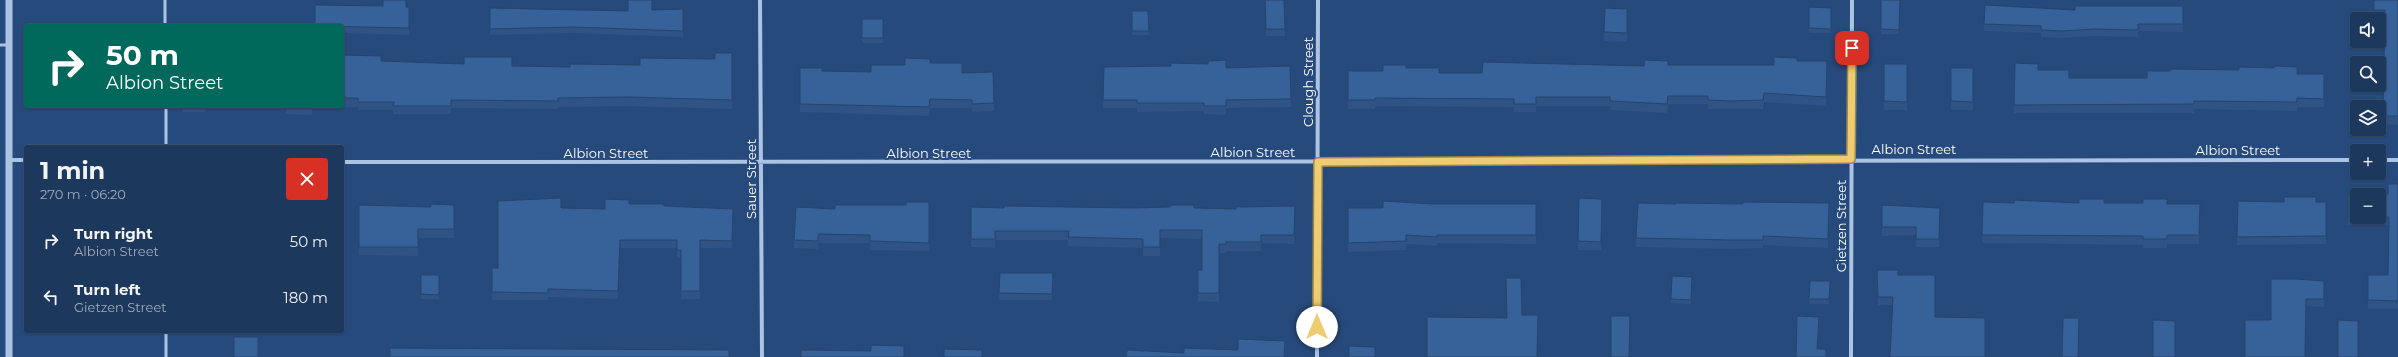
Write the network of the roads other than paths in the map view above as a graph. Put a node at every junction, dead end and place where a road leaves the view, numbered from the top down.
1 (9, 0) edge
2 (165, 0) edge
3 (760, 0) edge
4 (1318, 0) edge
5 (1852, 0) edge
6 (165, 24) edge
7 (0, 45) edge
8 (9, 45) junction
9 (166, 108) edge
10 (166, 145) edge
11 (1851, 159) junction
12 (9, 160) junction
13 (24, 160) edge
14 (2350, 160) edge
15 (2386, 160) edge
16 (2398, 160) edge
17 (344, 162) edge
18 (1318, 162) junction
19 (761, 163) junction
20 (166, 333) edge
21 (9, 357) edge
22 (166, 357) edge
23 (762, 357) edge
24 (1317, 357) edge
25 (1851, 357) edge

1 - 8 street
2 - 6 lane
3 - 19 street, Sauer Street
4 - 18 street, Clough Street
5 - 11 street, Gietzen Street
7 - 8 lane
8 - 12 street
9 - 10 lane
11 - 14 street, Albion Street
11 - 18 street, Albion Street
11 - 25 street, Gietzen Street
12 - 13 street
12 - 21 street
15 - 16 street
17 - 19 street, Albion Street
18 - 19 street, Albion Street
18 - 24 street, Clough Street
19 - 23 street, Sauer Street
20 - 22 lane

